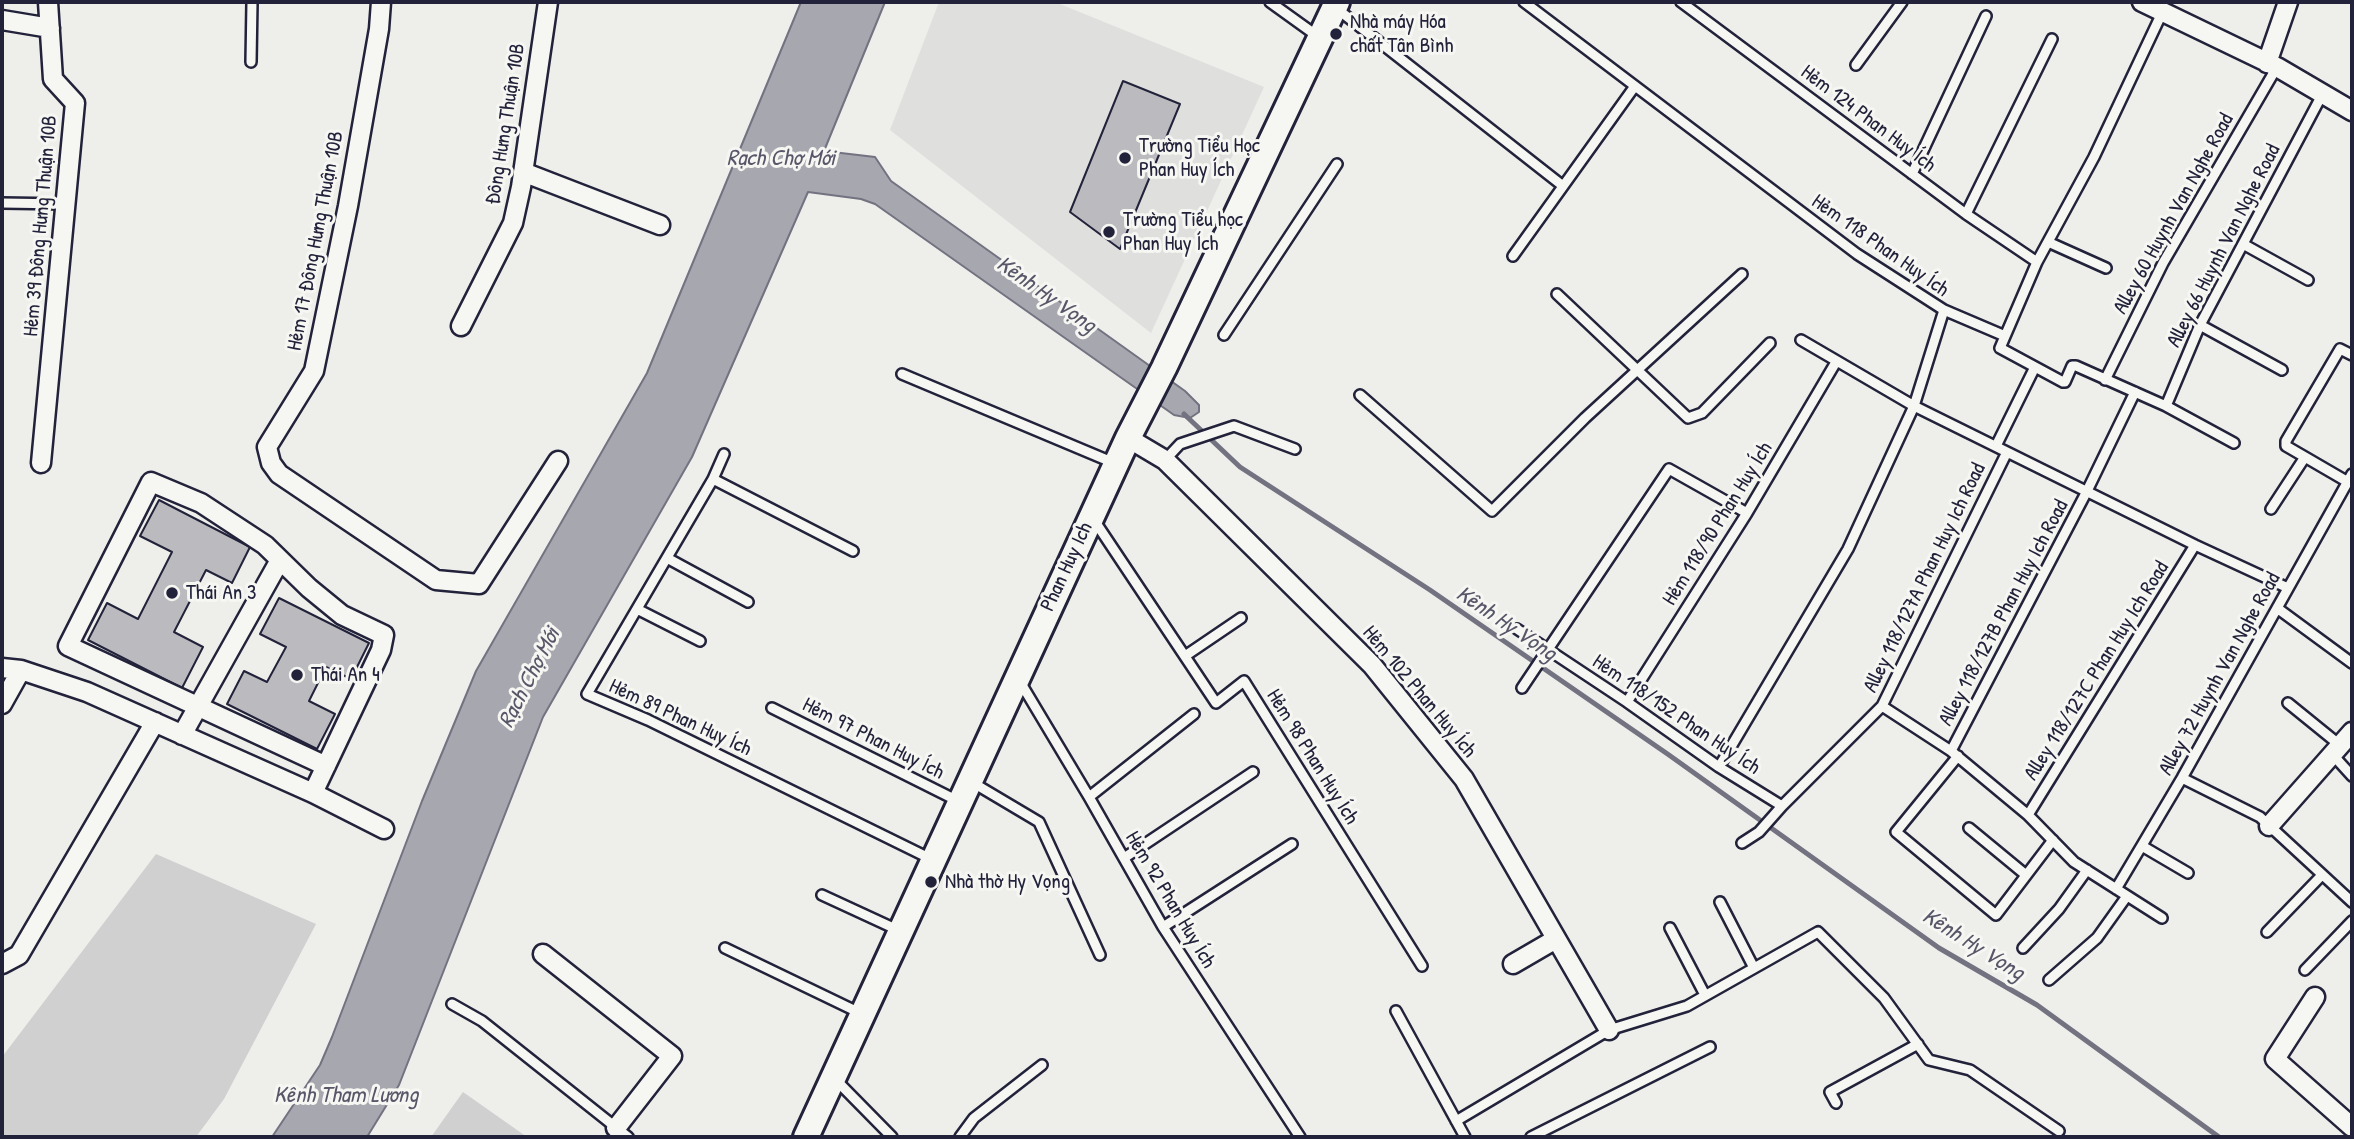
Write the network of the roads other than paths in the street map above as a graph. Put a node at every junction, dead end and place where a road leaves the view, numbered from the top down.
1 (48, 2) edge
2 (252, 2) edge
3 (381, 2) edge
4 (548, 2) edge
5 (1270, 2) edge
6 (1524, 2) edge
7 (1681, 2) edge
8 (2142, 2) edge
9 (2288, 2) edge
10 (1898, 3) edge
11 (1336, 4) edge
12 (2162, 13) junction
13 (1986, 16) dead end
14 (2, 20) edge
15 (50, 28) junction
16 (1321, 38) junction
17 (2052, 38) dead end
18 (251, 62) dead end
19 (1856, 65) dead end
20 (2272, 65) junction
21 (1635, 86) junction
22 (2323, 93) junction
23 (2352, 111) edge
24 (1337, 164) dead end
25 (523, 172) junction
26 (1912, 174) junction
27 (1563, 186) junction
28 (2, 203) edge
29 (66, 204) junction
30 (1966, 214) junction
31 (660, 225) dead end
32 (2048, 242) junction
33 (2243, 244) junction
34 (1513, 256) dead end
35 (2037, 262) junction
36 (2106, 268) dead end
37 (1742, 274) dead end
38 (2308, 280) dead end
39 (1557, 294) dead end
40 (1944, 310) junction
41 (2200, 325) junction
42 (461, 326) dead end
43 (1224, 335) dead end
44 (2005, 336) junction
45 (1801, 340) dead end
46 (1770, 343) dead end
47 (2352, 355) edge
48 (1836, 362) junction
49 (2035, 367) junction
50 (1638, 369) junction
51 (2282, 370) dead end
52 (902, 374) dead end
53 (2105, 380) junction
54 (2135, 393) junction
55 (1360, 396) dead end
56 (1914, 406) junction
57 (2166, 406) junction
58 (1130, 432) junction
59 (2234, 443) dead end
60 (1996, 446) junction
61 (1294, 449) dead end
62 (2007, 452) junction
63 (724, 454) dead end
64 (2305, 457) junction
65 (1165, 460) junction
66 (558, 461) dead end
67 (41, 463) dead end
68 (1115, 464) junction
69 (2350, 478) edge
70 (713, 479) junction
71 (2087, 491) junction
72 (2272, 509) dead end
73 (1747, 513) junction
74 (1091, 516) junction
75 (2195, 545) junction
76 (853, 551) dead end
77 (667, 558) junction
78 (280, 560) junction
79 (2288, 588) junction
80 (748, 602) dead end
81 (2277, 608) junction
82 (636, 609) junction
83 (1241, 618) dead end
84 (1517, 629) dead end
85 (700, 641) dead end
86 (1548, 651) junction
87 (1185, 656) junction
88 (2352, 663) edge
89 (2, 668) edge
90 (21, 670) junction
91 (1017, 676) junction
92 (1522, 688) dead end
93 (1628, 702) junction
94 (2288, 703) dead end
95 (2, 704) edge
96 (197, 706) junction
97 (1882, 706) junction
98 (772, 708) dead end
99 (1194, 715) dead end
100 (155, 722) junction
101 (182, 734) junction
102 (2342, 744) edge
103 (1955, 754) junction
104 (326, 766) junction
105 (1719, 767) junction
106 (1253, 772) dead end
107 (2352, 776) edge
108 (2182, 778) junction
109 (964, 791) junction
110 (313, 793) junction
111 (1089, 797) junction
112 (1782, 806) junction
113 (2028, 815) junction
114 (2269, 826) junction
115 (1969, 828) dead end
116 (384, 829) dead end
117 (2053, 840) junction
118 (1742, 843) dead end
119 (1292, 844) dead end
120 (2142, 846) junction
121 (1124, 858) junction
122 (932, 860) junction
123 (2087, 870) junction
124 (2188, 873) dead end
125 (2026, 875) junction
126 (2322, 875) junction
127 (2116, 889) junction
128 (822, 895) dead end
129 (2127, 896) junction
130 (1720, 902) dead end
131 (2352, 902) edge
132 (2162, 918) dead end
133 (2352, 921) edge
134 (1163, 927) junction
135 (1670, 928) dead end
136 (900, 931) junction
137 (2267, 932) dead end
138 (1556, 939) junction
139 (725, 948) dead end
140 (2023, 948) dead end
141 (542, 954) dead end
142 (1100, 955) dead end
143 (2, 964) edge
144 (1513, 964) dead end
145 (1422, 966) dead end
146 (1754, 968) junction
147 (2305, 970) dead end
148 (2049, 980) dead end
149 (1705, 996) junction
150 (2315, 997) dead end
151 (452, 1004) dead end
152 (1396, 1011) dead end
153 (862, 1014) junction
154 (1609, 1030) junction
155 (1918, 1044) junction
156 (1710, 1047) dead end
157 (1042, 1065) dead end
158 (833, 1077) junction
159 (1836, 1103) dead end
160 (1457, 1121) junction
161 (2352, 1127) edge
162 (2059, 1131) dead end
163 (622, 1133) edge
164 (806, 1137) edge
165 (892, 1137) edge
166 (960, 1137) edge
167 (1300, 1137) edge
168 (1465, 1137) edge
169 (1531, 1137) edge

1 - 15 street, Hẻm 39 Đông Hưng Thuận 10B
2 - 18 lane
3 - 66 street, Hẻm 17 Đông Hưng Thuận 10B
4 - 25 street, Đông Hưng Thuận 10B
5 - 16 lane
6 - 21 lane, Hẻm 118 Phan Huy Ích
7 - 26 lane, Hẻm 124 Phan Huy Ích
8 - 12 street
9 - 20 street
10 - 19 lane
11 - 16 main road, Phan Huy Ich
11 - 27 lane
12 - 20 street
12 - 32 lane
13 - 26 lane
14 - 15 street
15 - 29 street, Hẻm 39 Đông Hưng Thuận 10B
16 - 58 main road, Phan Huy Ich
17 - 30 lane
20 - 22 street
20 - 53 lane, Alley 60 Huynh Van Nghe Road
21 - 27 lane
21 - 40 lane, Hẻm 118 Phan Huy Ích
22 - 23 street
22 - 33 lane, Alley 66 Huynh Van Nghe Road
24 - 43 lane
25 - 31 street
25 - 42 street, Đông Hưng Thuận 10B
26 - 30 lane, Hẻm 124 Phan Huy Ích
27 - 34 lane
28 - 29 lane
29 - 67 street, Hẻm 39 Đông Hưng Thuận 10B
30 - 35 lane, Hẻm 124 Phan Huy Ích
32 - 35 lane
32 - 36 lane
33 - 38 lane
33 - 41 lane, Alley 66 Huynh Van Nghe Road
35 - 44 lane
37 - 50 lane
39 - 50 lane
40 - 44 lane
40 - 56 lane, Hẻm 118 Phan Huy Ích
41 - 51 lane
41 - 57 lane, Alley 66 Huynh Van Nghe Road
44 - 49 lane
45 - 48 lane
46 - 50 lane
47 - 64 lane
48 - 56 lane
48 - 73 lane, Hẻm 118/90 Phan Huy Ích
49 - 53 lane
49 - 60 lane
50 - 55 lane
52 - 68 lane
53 - 54 lane
54 - 57 lane
54 - 71 lane, Alley 118/127B Phan Huy Ich Road
56 - 60 lane
56 - 105 lane, Hẻm 118 Phan Huy Ích
57 - 59 lane
58 - 65 street, Hẻm 102 Phan Huy Ích
58 - 68 main road, Phan Huy Ich
60 - 62 lane
61 - 65 lane
62 - 71 lane
62 - 97 lane, Alley 118/127A Phan Huy Ich Road
63 - 70 lane, Hẻm 89 Phan Huy Ích
64 - 69 lane
64 - 72 lane
65 - 138 street, Hẻm 102 Phan Huy Ích
68 - 74 main road, Phan Huy Ich
69 - 79 lane, Alley 72 Huynh Van Nghe Road
70 - 76 lane
70 - 77 lane, Hẻm 89 Phan Huy Ích
71 - 75 lane
71 - 103 lane, Alley 118/127B Phan Huy Ich Road
73 - 86 lane
73 - 93 lane, Hẻm 118/90 Phan Huy Ích
74 - 87 lane, Hẻm 98 Phan Huy Ích
74 - 91 main road, Phan Huy Ich
75 - 79 lane
75 - 113 lane, Alley 118/127C Phan Huy Ich Road
77 - 80 lane
77 - 82 lane, Hẻm 89 Phan Huy Ích
78 - 96 street
78 - 96 street
78 - 104 street
79 - 81 lane, Alley 72 Huynh Van Nghe Road
81 - 88 lane
81 - 108 lane, Alley 72 Huynh Van Nghe Road
82 - 85 lane
82 - 122 lane, Hẻm 89 Phan Huy Ích
83 - 87 lane
84 - 86 lane, Hẻm 118/152 Phan Huy Ích
86 - 92 lane
86 - 93 lane, Hẻm 118/152 Phan Huy Ích
87 - 145 lane, Hẻm 98 Phan Huy Ích
89 - 90 street
90 - 95 street
90 - 100 street
91 - 109 main road, Phan Huy Ich
91 - 111 lane, Hẻm 92 Phan Huy Ích
93 - 105 lane, Hẻm 118/152 Phan Huy Ích
94 - 102 lane
96 - 101 street
96 - 104 street
97 - 103 lane
97 - 112 lane, Alley 118/127A Phan Huy Ich Road
98 - 109 lane, Hẻm 97 Phan Huy Ích
99 - 111 lane
100 - 101 street
100 - 143 street
101 - 110 street
102 - 107 lane
102 - 114 street
103 - 113 lane
103 - 125 lane, Alley 118/127B Phan Huy Ich Road
104 - 110 street
105 - 112 lane, Hẻm 118/152 Phan Huy Ích
106 - 121 lane
108 - 114 lane
108 - 120 lane, Alley 72 Huynh Van Nghe Road
109 - 122 main road, Phan Huy Ich
109 - 142 lane, Hẻm 97 Phan Huy Ích
110 - 116 street
111 - 121 lane, Hẻm 92 Phan Huy Ích
112 - 118 lane, Alley 118/127A Phan Huy Ich Road
113 - 117 lane
114 - 126 lane
115 - 125 lane
117 - 123 lane
117 - 125 lane
119 - 134 lane
120 - 124 lane
120 - 127 lane, Alley 72 Huynh Van Nghe Road
121 - 134 lane, Hẻm 92 Phan Huy Ích
122 - 136 main road, Phan Huy Ich
123 - 127 lane
123 - 140 lane
126 - 131 lane
126 - 137 lane
127 - 129 lane
128 - 136 lane
129 - 132 lane
129 - 148 lane
130 - 146 lane
133 - 147 lane
134 - 167 lane, Hẻm 92 Phan Huy Ích
135 - 149 lane
136 - 153 main road, Phan Huy Ich
138 - 144 street
138 - 154 street, Hẻm 102 Phan Huy Ích
139 - 153 lane
141 - 163 street
146 - 149 lane
146 - 155 lane
149 - 154 lane
150 - 161 street
151 - 163 lane
152 - 160 lane
153 - 158 main road, Phan Huy Ich
154 - 160 lane
155 - 159 lane
155 - 162 lane
156 - 169 lane
157 - 166 lane
158 - 164 main road, Phan Huy Ich
158 - 165 lane
160 - 168 lane

